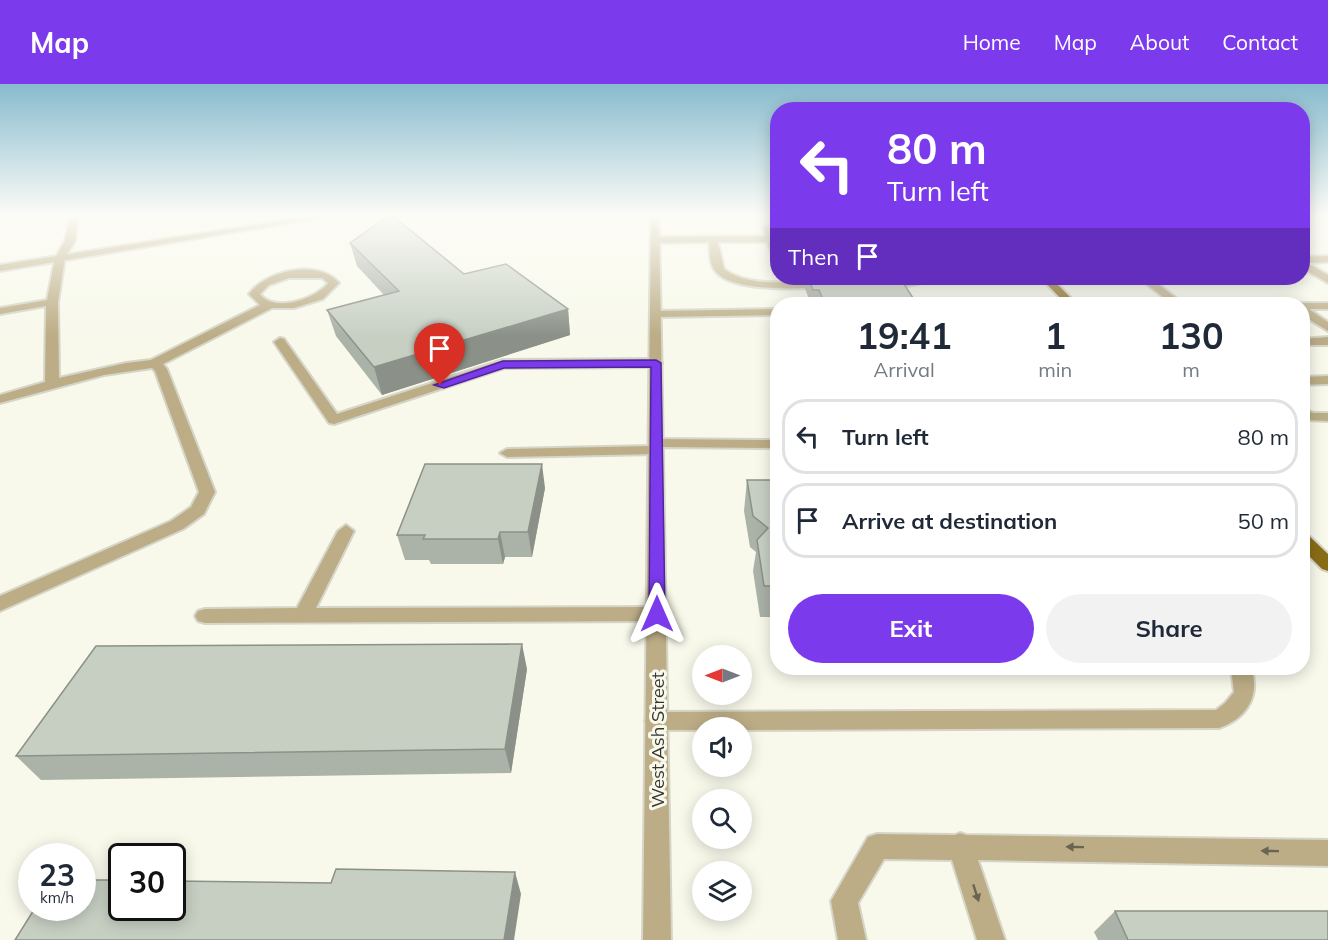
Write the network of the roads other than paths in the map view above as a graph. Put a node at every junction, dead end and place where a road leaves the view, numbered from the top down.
1 (73, 256) edge
2 (656, 256) edge
3 (715, 256) edge
4 (60, 258) junction
5 (1328, 259) edge
6 (1310, 261) edge
7 (0, 268) edge
8 (1310, 268) edge
9 (1310, 277) edge
10 (1325, 278) edge
11 (770, 281) edge
12 (1053, 285) edge
13 (1153, 285) edge
14 (1065, 297) edge
15 (1169, 297) edge
16 (52, 302) junction
17 (270, 305) junction
18 (1328, 306) edge
19 (1310, 307) edge
20 (0, 312) edge
21 (770, 312) edge
22 (656, 314) junction
23 (1310, 314) edge
24 (1328, 327) edge
25 (1328, 341) edge
26 (280, 342) dead end
27 (1310, 342) edge
28 (656, 363) junction
29 (153, 364) junction
30 (1328, 380) edge
31 (1310, 381) edge
32 (52, 385) junction
33 (0, 399) edge
34 (1310, 417) edge
35 (1328, 417) edge
36 (770, 444) edge
37 (656, 447) junction
38 (507, 453) dead end
39 (346, 531) dead end
40 (1310, 546) edge
41 (1328, 565) edge
42 (0, 604) edge
43 (657, 614) junction
44 (205, 616) dead end
45 (302, 616) junction
46 (1244, 675) edge
47 (656, 721) junction
48 (960, 845) junction
49 (1328, 853) edge
50 (657, 940) edge
51 (852, 940) edge
52 (991, 940) edge

1 - 4 street
2 - 22 street, West Ash Street
3 - 11 street
4 - 7 street
4 - 16 street
5 - 6 street
8 - 10 street
9 - 10 street
12 - 14 main road
13 - 15 street
16 - 20 street
16 - 32 street
17 - 17 street
17 - 29 street
18 - 19 street
21 - 22 street
22 - 28 street, West Ash Street
23 - 24 street
25 - 27 street
26 - 28 street
28 - 37 street, West Ash Street
29 - 32 street
29 - 42 street
30 - 31 street
32 - 33 street
34 - 35 street
36 - 37 street
37 - 38 street
37 - 43 street, West Ash Street
39 - 45 street
40 - 41 main road
43 - 45 street
43 - 47 street, West Ash Street
44 - 45 street
46 - 47 street
47 - 50 street, West Ash Street
49 -> 48 street
48 - 51 street
48 -> 52 street

